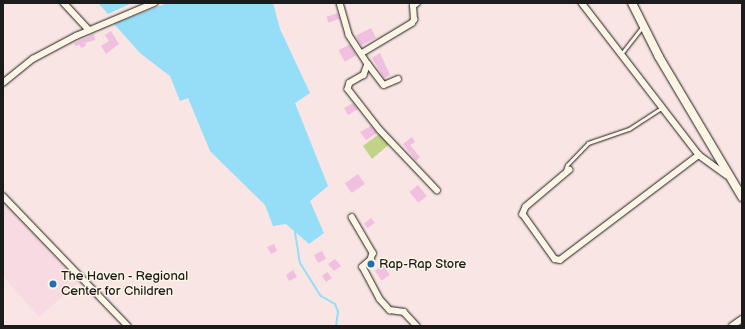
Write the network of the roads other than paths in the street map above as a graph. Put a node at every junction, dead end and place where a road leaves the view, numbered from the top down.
1 (64, 3) edge
2 (154, 3) edge
3 (340, 3) edge
4 (417, 3) edge
5 (582, 3) edge
6 (632, 3) edge
7 (642, 26) junction
8 (89, 30) junction
9 (362, 53) junction
10 (622, 54) junction
11 (368, 64) junction
12 (398, 79) dead end
13 (3, 83) edge
14 (662, 108) junction
15 (699, 155) junction
16 (570, 170) dead end
17 (564, 175) junction
18 (730, 177) junction
19 (436, 190) dead end
20 (3, 196) edge
21 (742, 197) edge
22 (352, 217) dead end
23 (742, 319) edge
24 (128, 326) edge
25 (416, 326) edge
26 (732, 326) edge

1 - 8 street
2 - 8 street
3 - 9 street
4 - 9 street
5 - 10 street
6 - 7 main road
7 - 10 lane
7 - 18 main road
8 - 13 street
9 - 11 street
10 - 14 street
11 - 12 street
11 - 19 street
14 - 15 street
14 - 17 lane
15 - 17 street
15 - 18 street
16 - 17 street
18 - 21 main road
20 - 24 street
22 - 25 street
23 - 26 street

